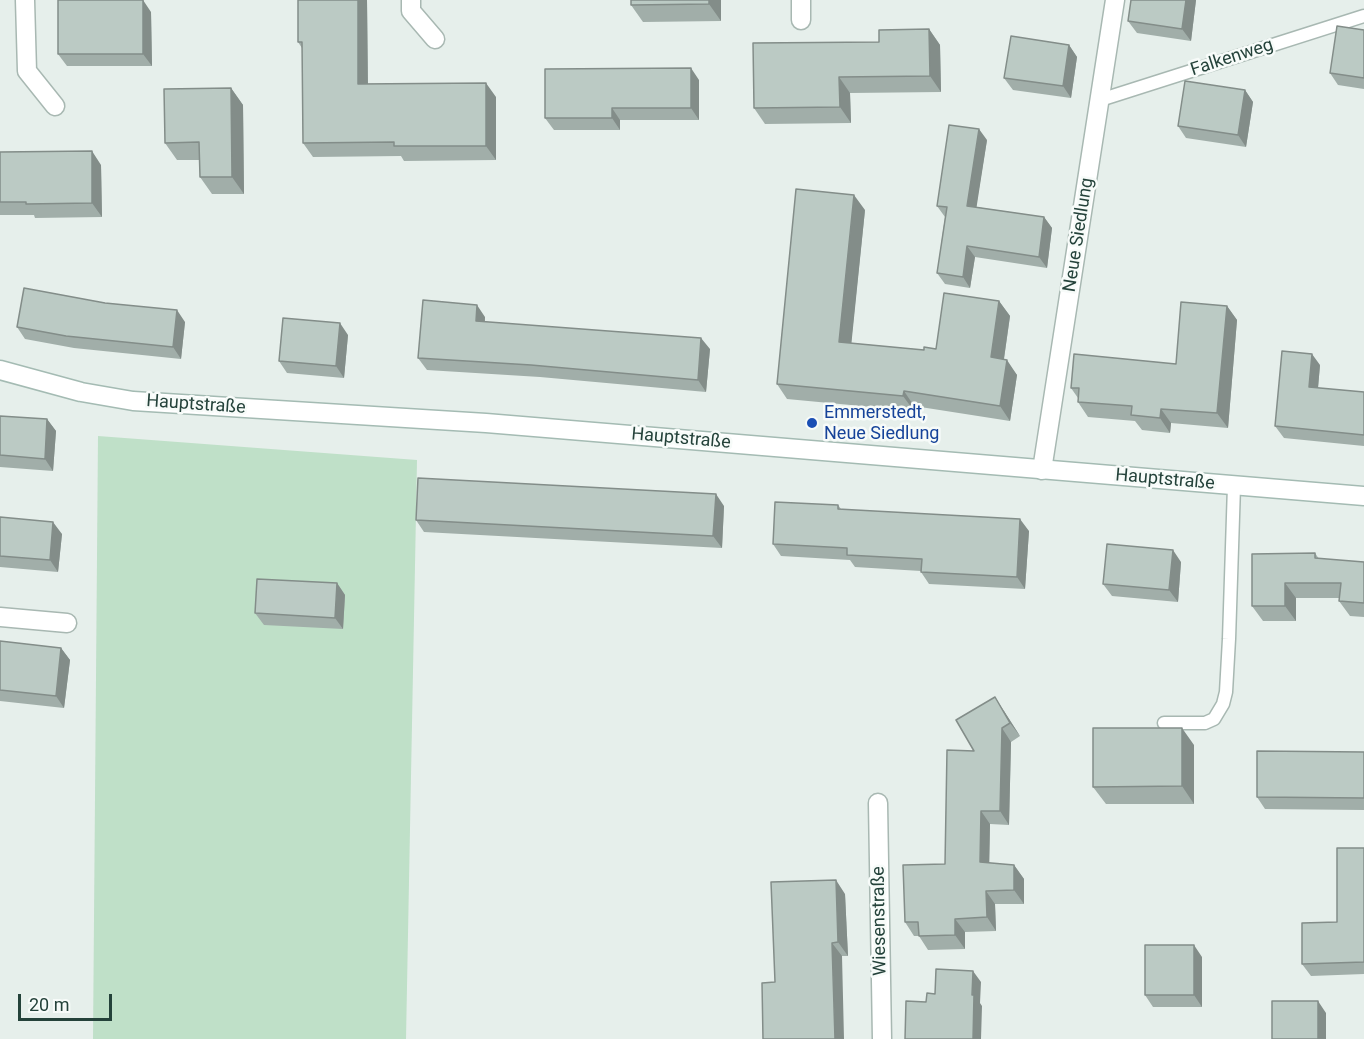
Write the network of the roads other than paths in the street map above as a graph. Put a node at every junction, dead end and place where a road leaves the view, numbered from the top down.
1 (25, 0) edge
2 (411, 0) edge
3 (801, 0) edge
4 (1115, 0) edge
5 (1364, 16) edge
6 (801, 20) dead end
7 (435, 39) dead end
8 (1100, 100) junction
9 (55, 106) dead end
10 (0, 370) edge
11 (1042, 470) junction
12 (1234, 486) junction
13 (1364, 496) edge
14 (0, 617) edge
15 (67, 623) dead end
16 (1164, 723) dead end
17 (878, 803) dead end
18 (882, 1039) edge

1 - 9 main road
2 - 7 main road
3 - 6 main road
4 - 8 main road, Neue Siedlung
5 - 8 lane, Falkenweg
8 - 11 main road, Neue Siedlung
10 - 11 main road, Hauptstraße
11 - 12 main road, Hauptstraße
12 - 13 main road, Hauptstraße
12 - 16 lane
14 - 15 main road
17 - 18 main road, Wiesenstraße

